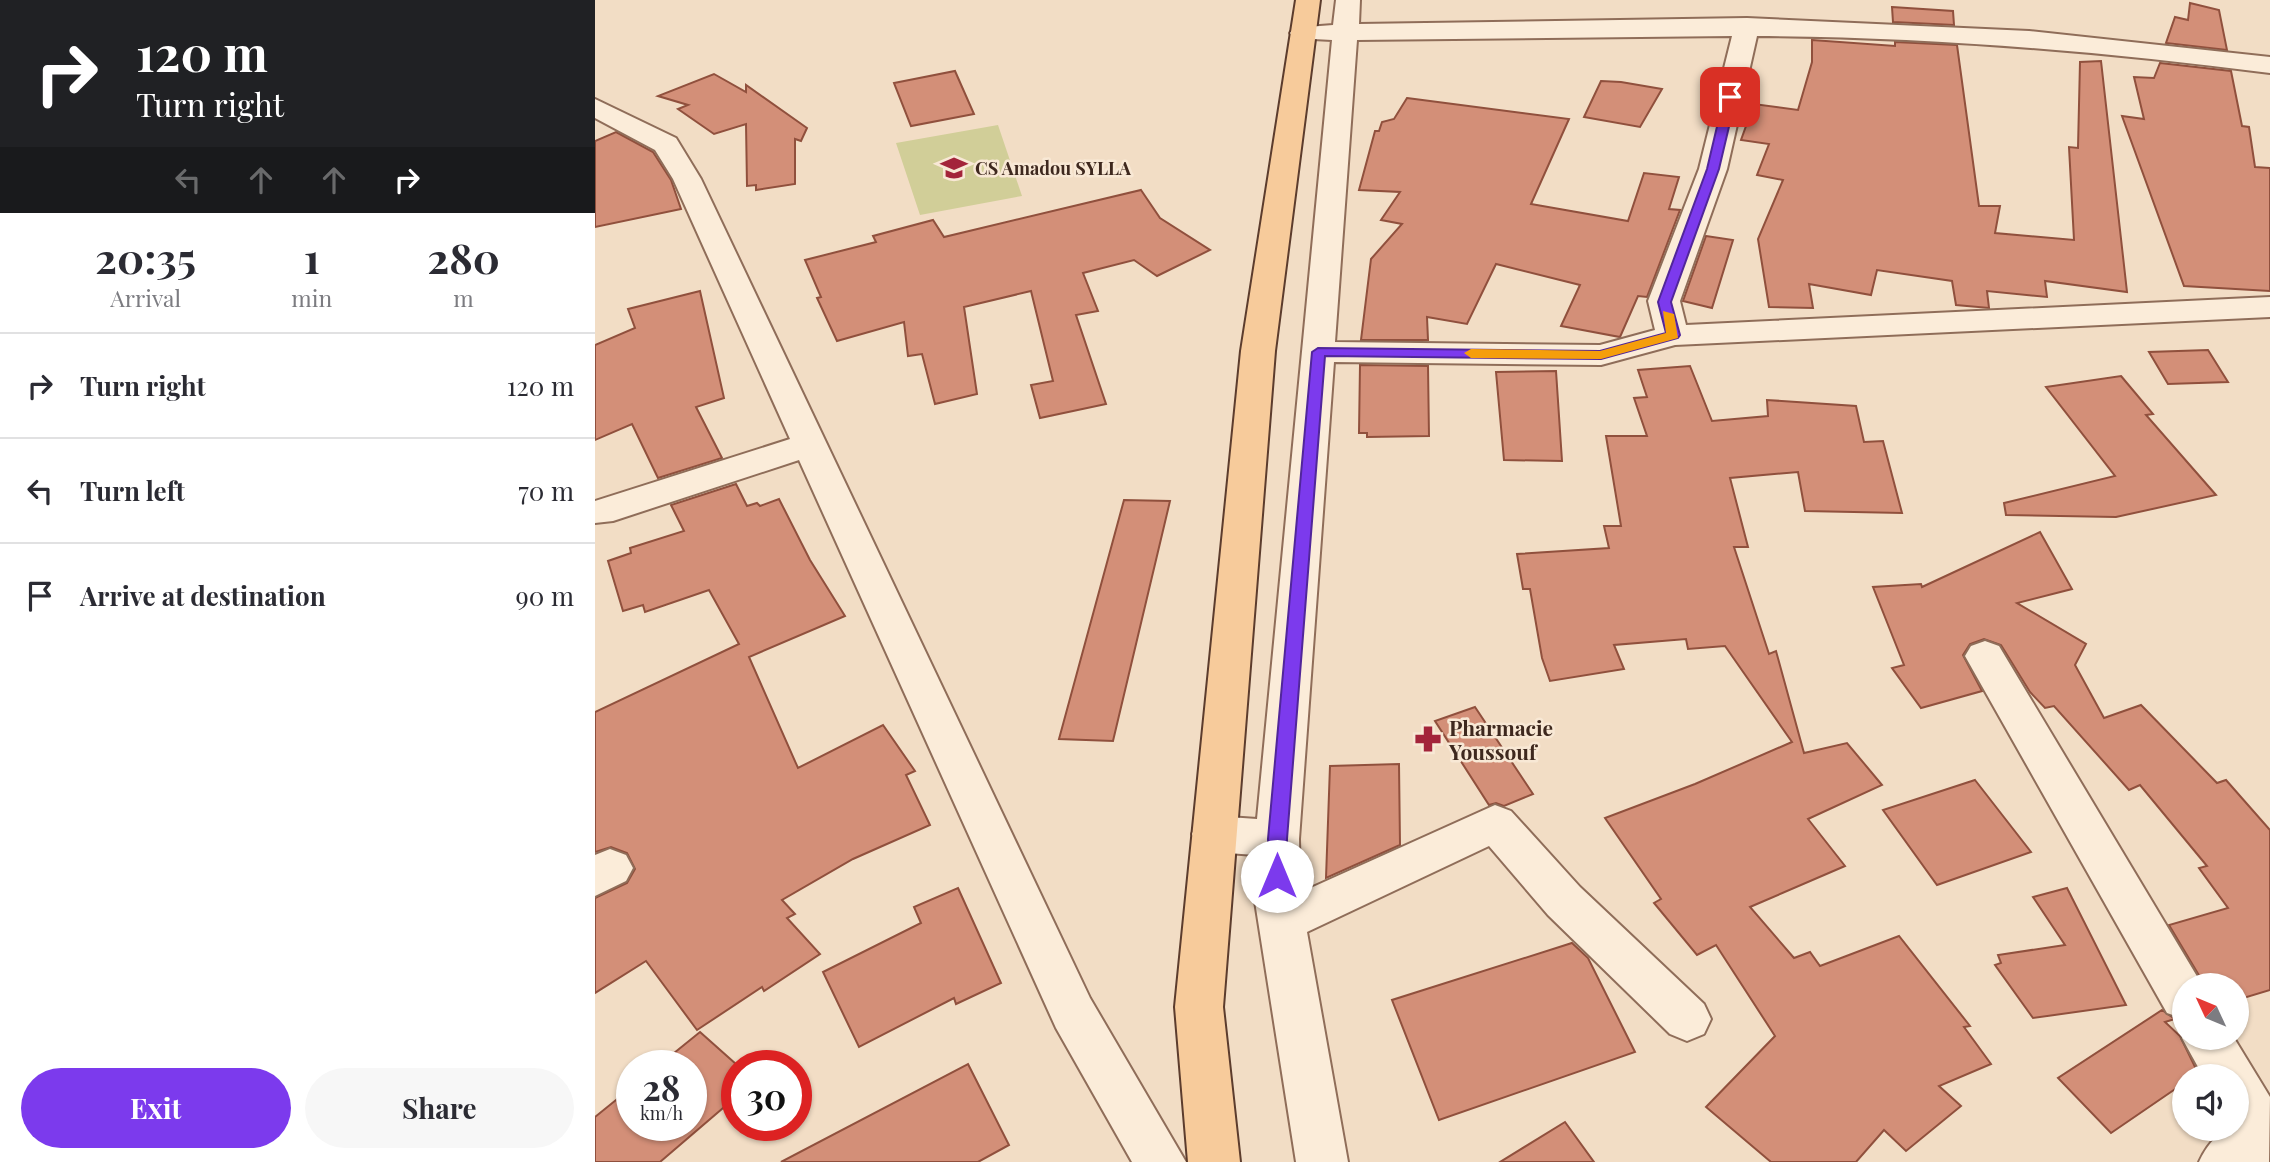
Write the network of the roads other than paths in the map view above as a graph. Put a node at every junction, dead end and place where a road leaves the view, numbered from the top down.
1 (1347, 16) edge
2 (1305, 17) edge
3 (1747, 26) junction
4 (2270, 65) edge
5 (595, 107) edge
6 (1289, 137) junction
7 (1336, 138) junction
8 (2270, 307) edge
9 (1673, 335) junction
10 (1318, 352) junction
11 (810, 445) junction
12 (600, 512) dead end
13 (1985, 656) dead end
14 (1214, 834) junction
15 (1277, 839) junction
16 (1277, 895) junction
17 (2172, 977) edge
18 (1687, 1019) dead end
19 (1160, 1162) edge
20 (1214, 1162) edge
21 (1322, 1162) edge

1 - 2 street
1 - 3 street
1 - 7 street
2 - 6 main road
3 - 4 street
3 - 9 street
5 - 11 street
6 - 7 street
6 - 14 main road
7 - 10 street
8 - 9 street
9 - 10 street
10 - 15 street
11 - 12 street
11 - 19 street
13 - 17 street
14 - 15 street
14 - 20 main road
15 - 16 street
16 - 18 street
16 - 21 street

